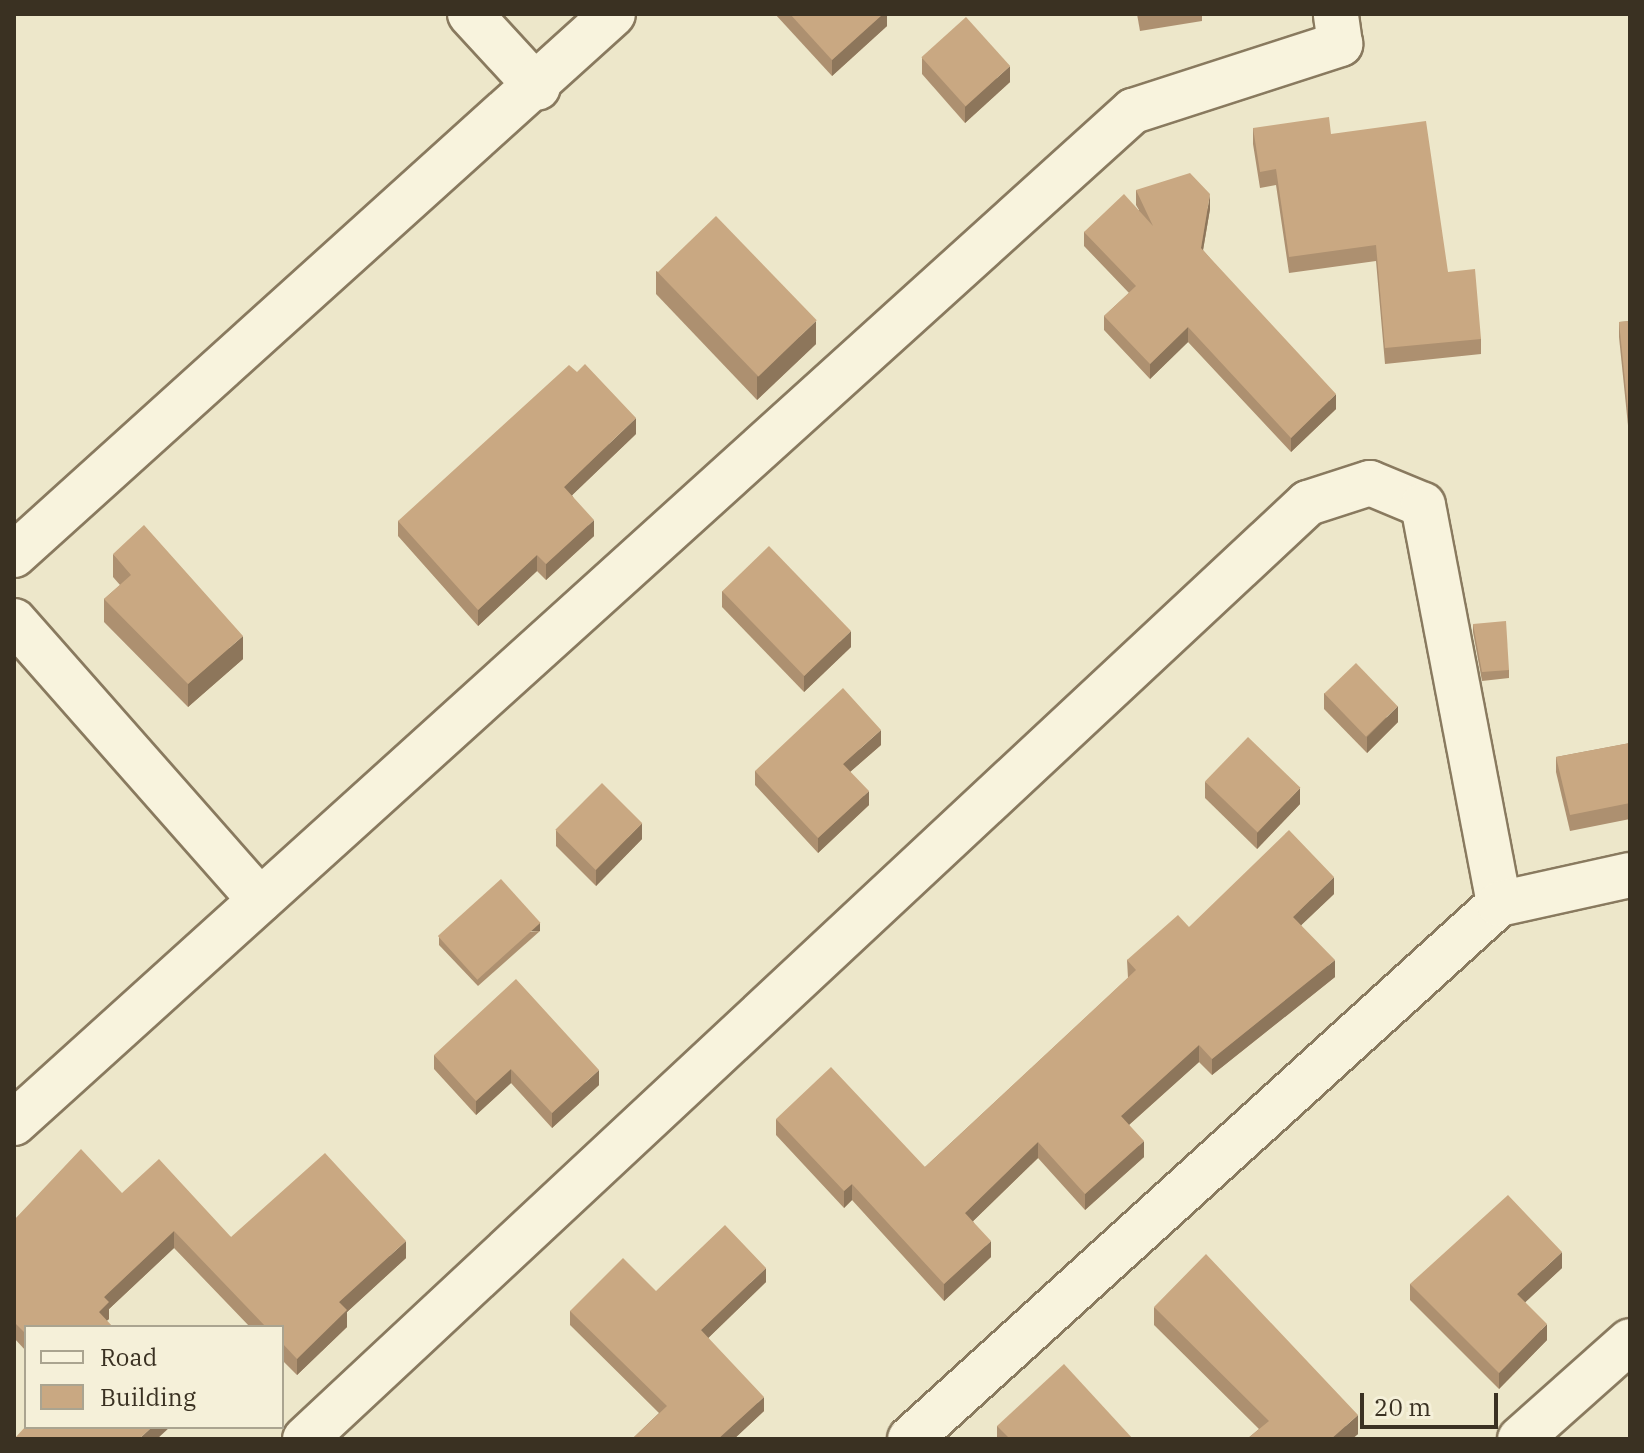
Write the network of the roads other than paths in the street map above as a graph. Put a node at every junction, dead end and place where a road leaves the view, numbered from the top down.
1 (470, 14) edge
2 (613, 14) edge
3 (1336, 14) edge
4 (538, 88) junction
5 (14, 555) edge
6 (14, 621) edge
7 (1630, 875) edge
8 (260, 900) junction
9 (1499, 904) junction
10 (14, 1123) edge
11 (1630, 1341) edge
12 (305, 1439) edge
13 (910, 1439) edge
14 (1520, 1439) edge

1 - 4 street
2 - 4 street
3 - 8 street
4 - 5 street
6 - 8 street
7 - 9 street
8 - 10 street
9 - 12 street
9 - 13 street
11 - 14 street

